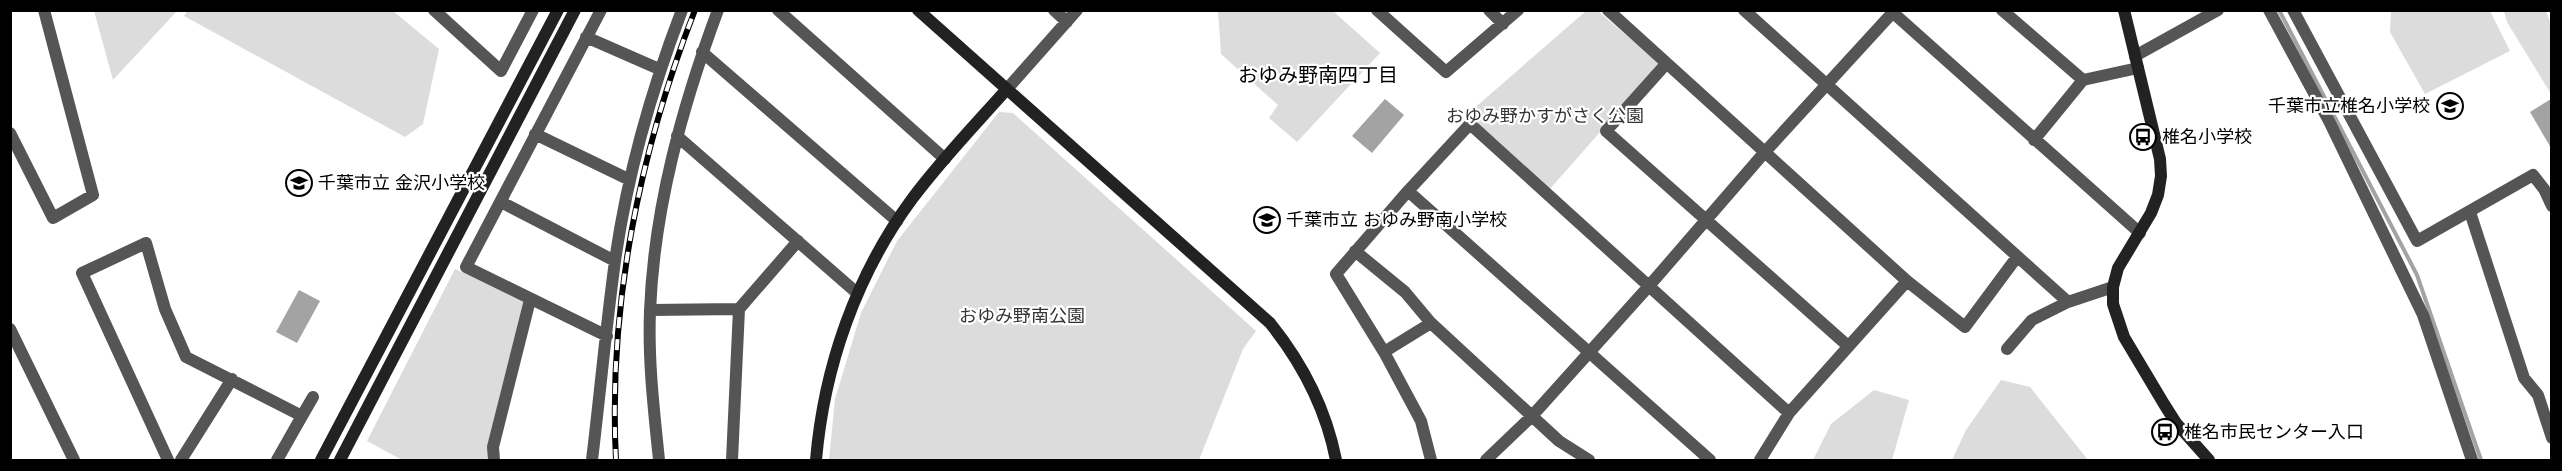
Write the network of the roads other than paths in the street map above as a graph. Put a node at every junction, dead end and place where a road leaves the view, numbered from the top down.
1 (44, 10) edge
2 (434, 10) edge
3 (533, 10) edge
4 (558, 10) edge
5 (575, 10) edge
6 (601, 10) edge
7 (682, 10) edge
8 (718, 10) edge
9 (778, 10) edge
10 (918, 10) edge
11 (1054, 10) edge
12 (1077, 10) edge
13 (1377, 10) edge
14 (1489, 10) edge
15 (1518, 10) edge
16 (1608, 10) edge
17 (1744, 10) edge
18 (2002, 10) edge
19 (2124, 10) edge
20 (2218, 10) edge
21 (2269, 10) edge
22 (2293, 10) edge
23 (1893, 11) edge
24 (1067, 22) junction
25 (1503, 24) junction
26 (586, 37) junction
27 (702, 52) junction
28 (2137, 62) junction
29 (1666, 64) junction
30 (659, 69) junction
31 (2083, 80) junction
32 (1825, 85) junction
33 (1007, 89) junction
34 (10, 133) edge
35 (535, 134) junction
36 (677, 136) junction
37 (2034, 140) junction
38 (1764, 153) junction
39 (945, 159) junction
40 (630, 180) junction
41 (1408, 191) junction
42 (501, 202) junction
43 (2552, 206) edge
44 (2470, 212) junction
45 (1706, 219) junction
46 (897, 221) junction
47 (2140, 233) junction
48 (798, 241) junction
49 (1355, 251) junction
50 (2017, 256) junction
51 (615, 261) junction
52 (1907, 280) junction
53 (1649, 286) junction
54 (2114, 287) junction
55 (857, 293) junction
56 (530, 300) junction
57 (2068, 302) junction
58 (739, 309) junction
59 (650, 310) junction
60 (1431, 323) junction
61 (10, 329) edge
62 (608, 336) junction
63 (1848, 346) junction
64 (2007, 350) dead end
65 (1384, 352) junction
66 (1589, 352) junction
67 (232, 379) junction
68 (313, 397) dead end
69 (1789, 413) junction
70 (302, 416) junction
71 (1532, 416) junction
72 (2552, 438) edge
73 (74, 460) edge
74 (168, 460) edge
75 (181, 460) edge
76 (276, 460) edge
77 (321, 460) edge
78 (340, 460) edge
79 (494, 460) edge
80 (592, 460) edge
81 (659, 460) edge
82 (732, 460) edge
83 (816, 460) edge
84 (1336, 460) edge
85 (1431, 460) edge
86 (1486, 460) edge
87 (1589, 460) edge
88 (1710, 460) edge
89 (1760, 460) edge
90 (2209, 460) edge
91 (2472, 460) edge

1 - 34 street
2 - 3 street
4 - 77 street
5 - 78 street
6 - 26 street
7 - 30 street
8 - 27 street
9 - 39 street
10 - 33 street
11 - 24 street
12 - 24 street
13 - 25 street
14 - 25 street
15 - 25 street
16 - 29 street
17 - 32 street
18 - 31 street
19 - 28 street
20 - 28 street
21 - 91 street
22 - 44 street
23 - 32 street
23 - 37 street
24 - 33 street
26 - 30 street
26 - 35 street
27 - 36 street
27 - 46 street
28 - 31 street
28 - 47 street
29 - 38 street
29 - 45 street
30 - 40 street
31 - 37 street
32 - 38 street
32 - 50 street
33 - 39 street
33 - 84 street
35 - 40 street
35 - 42 street
36 - 48 street
36 - 59 street
37 - 47 street
38 - 45 street
38 - 52 street
39 - 46 street
40 - 51 street
41 - 49 street
41 - 53 street
41 - 66 street
42 - 51 street
42 - 56 street
43 - 44 street
44 - 72 street
45 - 53 street
45 - 63 street
46 - 55 street
47 - 54 street
48 - 55 street
48 - 58 street
49 - 60 street
49 - 65 street
50 - 52 street
50 - 57 street
51 - 62 street
52 - 63 street
53 - 66 street
53 - 69 street
54 - 57 street
54 - 90 street
55 - 83 street
56 - 62 street
56 - 79 street
57 - 64 street
58 - 59 street
58 - 82 street
59 - 81 street
60 - 65 street
60 - 71 street
61 - 73 street
62 - 80 street
63 - 69 street
65 - 85 street
66 - 71 street
66 - 88 street
67 - 70 street
67 - 74 street
67 - 75 street
68 - 70 street
69 - 89 street
70 - 76 street
71 - 86 street
71 - 87 street

